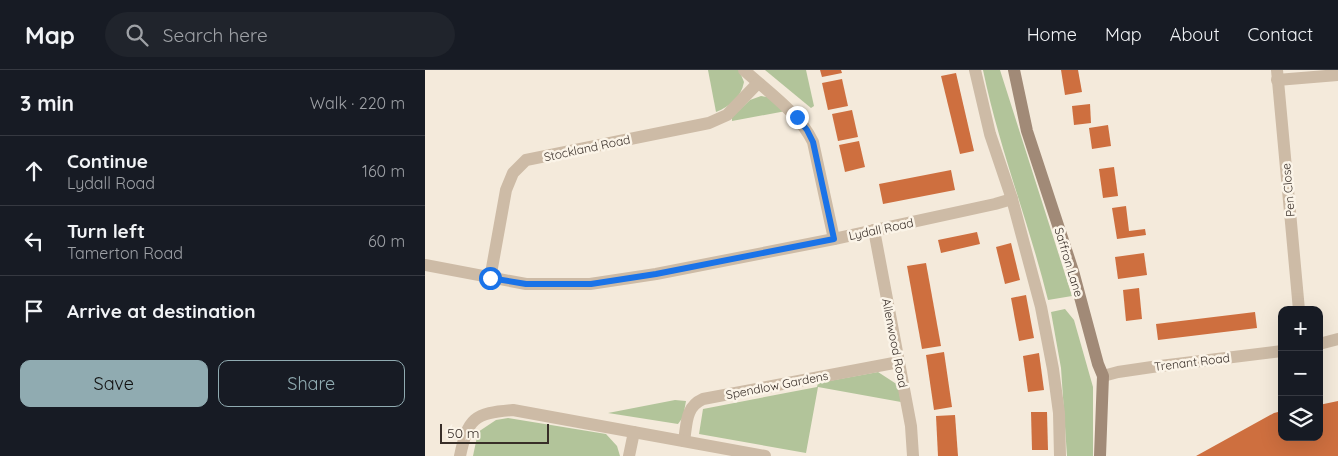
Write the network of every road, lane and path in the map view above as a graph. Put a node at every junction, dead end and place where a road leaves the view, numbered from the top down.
1 (744, 70) edge
2 (975, 70) edge
3 (1014, 70) edge
4 (1277, 75) edge
5 (1338, 75) edge
6 (758, 82) junction
7 (1012, 199) junction
8 (874, 230) junction
9 (834, 239) junction
10 (425, 265) edge
11 (490, 278) junction
12 (1299, 306) edge
13 (1338, 339) edge
14 (1323, 343) edge
15 (1278, 352) edge
16 (899, 362) junction
17 (1103, 376) junction
18 (634, 432) junction
19 (684, 441) junction
20 (460, 456) edge
21 (629, 456) edge
22 (765, 456) edge
23 (913, 456) edge
24 (1060, 456) edge
25 (1100, 456) edge

1 - 6 street
2 - 7 street
3 - 17 main road, Saffron Lane
4 - 5 street
4 - 12 street, Pen Close
6 - 9 street
6 - 11 street, Stockland Road
7 - 8 street, Lydall Road
7 - 24 street
8 - 9 street, Lydall Road
8 - 16 street, Allenwood Road
9 - 11 street, Lydall Road
10 - 11 street, Lydall Road
13 - 14 street
15 - 17 street, Trenant Road
16 - 19 street, Spendlow Gardens
16 - 23 street, Allenwood Road
17 - 25 main road, Saffron Lane
18 - 19 street
18 - 20 street
18 - 21 street
19 - 22 street

